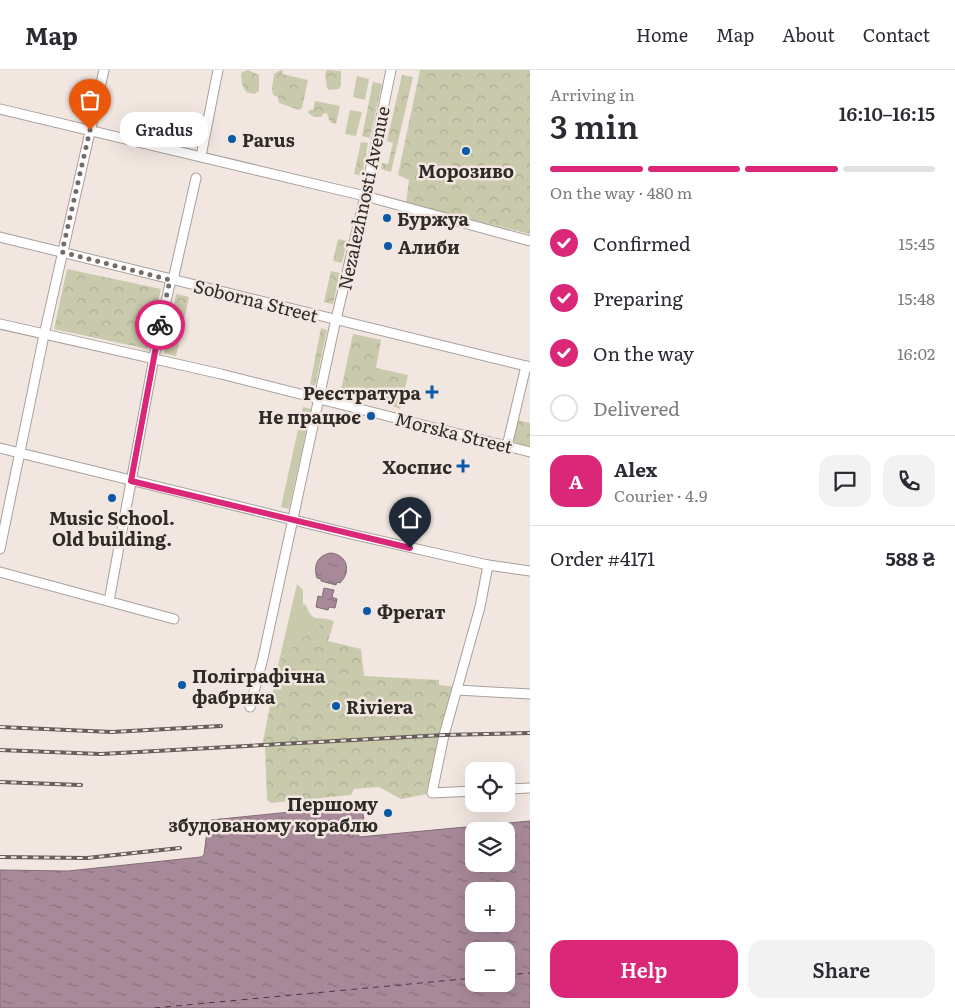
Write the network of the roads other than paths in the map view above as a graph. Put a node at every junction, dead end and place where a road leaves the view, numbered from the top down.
1 (104, 70) edge
2 (218, 70) edge
3 (389, 70) edge
4 (0, 109) edge
5 (90, 130) junction
6 (202, 151) dead end
7 (196, 178) dead end
8 (365, 196) junction
9 (0, 237) edge
10 (530, 241) edge
11 (62, 252) junction
12 (172, 280) junction
13 (336, 320) junction
14 (0, 324) edge
15 (44, 335) junction
16 (153, 359) junction
17 (528, 367) edge
18 (319, 399) junction
19 (507, 446) junction
20 (0, 448) edge
21 (530, 452) edge
22 (19, 453) junction
23 (131, 481) junction
24 (292, 520) junction
25 (0, 549) edge
26 (488, 565) junction
27 (0, 572) edge
28 (530, 572) edge
29 (109, 602) junction
30 (174, 618) dead end
31 (457, 690) junction
32 (530, 694) edge
33 (250, 707) dead end
34 (530, 788) edge
35 (515, 789) edge
36 (465, 791) edge

1 - 5 street
2 - 6 street
3 - 8 street, Nezalezhnosti Avenue
4 - 5 street
5 - 8 street
5 - 11 street
7 - 12 street
8 - 10 street
8 - 13 street, Nezalezhnosti Avenue
9 - 11 street, Soborna Street
11 - 12 street, Soborna Street
11 - 15 street
12 - 13 street, Soborna Street
12 - 16 street
13 - 17 street, Soborna Street
13 - 18 street, Nezalezhnosti Avenue
14 - 15 street, Morska Street
15 - 16 street, Morska Street
15 - 22 street
16 - 18 street, Morska Street
16 - 23 street
17 - 19 street
18 - 19 street, Morska Street
18 - 24 street, Nezalezhnosti Avenue
19 - 21 street, Morska Street
20 - 22 street
22 - 23 street
22 - 25 street
23 - 24 street
23 - 29 street
24 - 26 street
24 - 33 street, Nezalezhnosti Avenue
26 - 28 street
26 - 31 street
27 - 29 street
29 - 30 street
31 - 32 street
31 - 36 street
34 - 35 street

